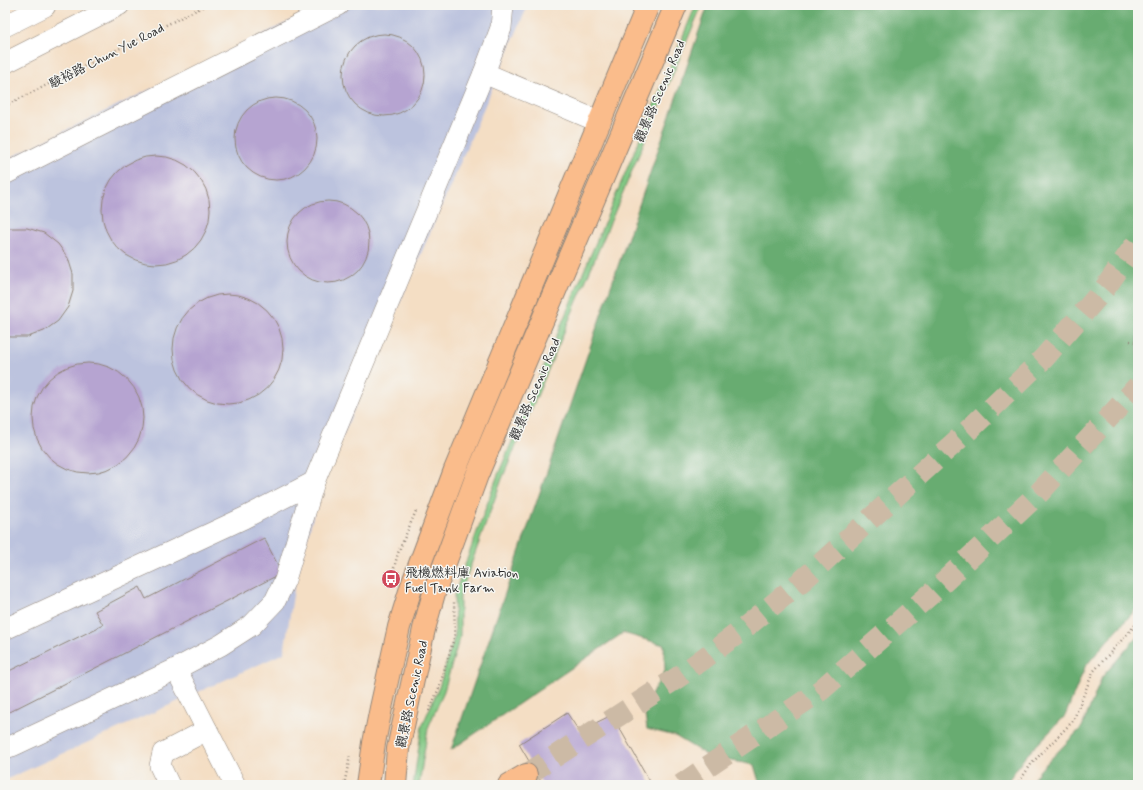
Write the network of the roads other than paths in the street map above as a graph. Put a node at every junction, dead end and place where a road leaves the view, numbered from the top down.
1 (118, 5) edge
2 (338, 5) edge
3 (503, 5) edge
4 (648, 5) edge
5 (676, 5) edge
6 (45, 6) edge
7 (5, 26) edge
8 (5, 63) edge
9 (484, 73) junction
10 (600, 122) junction
11 (5, 174) edge
12 (314, 482) junction
13 (5, 629) edge
14 (176, 669) junction
15 (207, 730) junction
16 (5, 748) edge
17 (170, 785) edge
18 (235, 785) edge
19 (368, 785) edge
20 (395, 785) edge

1 - 8 street
2 - 11 street
3 - 9 street
4 - 10 main road, 觀景路 Scenic Road
5 - 20 main road, 觀景路 Scenic Road
6 - 7 street
9 - 10 street
9 - 12 street
10 - 19 main road, 觀景路 Scenic Road
12 - 13 street
12 - 14 street
14 - 15 street
14 - 16 street
15 - 17 street
15 - 18 street

